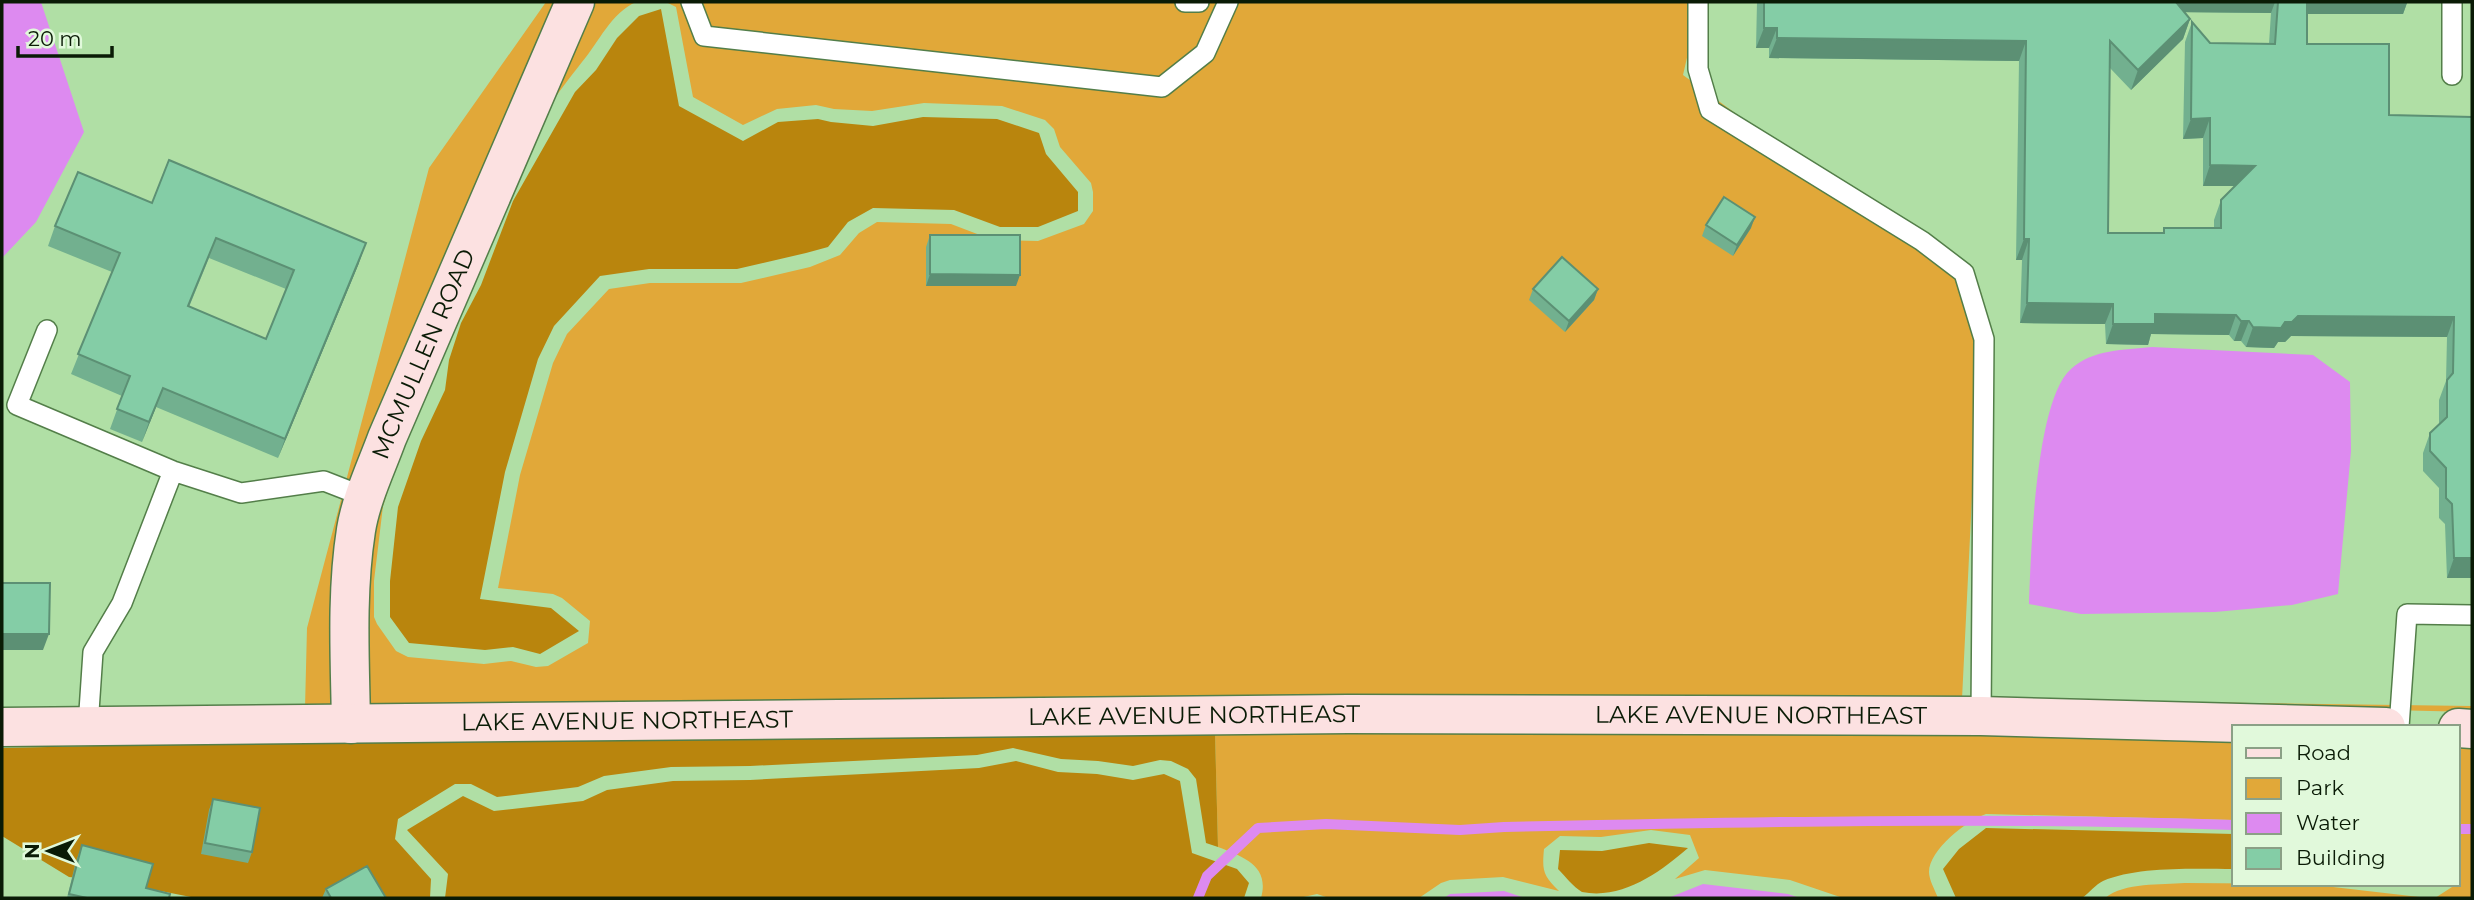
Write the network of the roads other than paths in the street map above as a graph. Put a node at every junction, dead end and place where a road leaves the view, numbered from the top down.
1 (575, 2) edge
2 (691, 2) edge
3 (1185, 2) edge
4 (1199, 2) edge
5 (1228, 2) edge
6 (1698, 2) edge
7 (2452, 2) edge
8 (2452, 75) dead end
9 (47, 330) dead end
10 (173, 471) junction
11 (365, 497) junction
12 (2472, 615) edge
13 (1981, 716) junction
14 (351, 724) junction
15 (2312, 725) edge
16 (2399, 725) edge
17 (88, 726) junction
18 (2, 727) edge

1 - 11 street, MCMULLEN ROAD
2 - 5 lane
3 - 4 lane
6 - 13 lane
7 - 8 lane
9 - 10 lane
10 - 11 lane
10 - 17 lane
11 - 14 street, MCMULLEN ROAD
12 - 16 lane
13 - 14 street, LAKE AVENUE NORTHEAST
13 - 15 street, LAKE AVENUE NORTHEAST
14 - 17 street, LAKE AVENUE NORTHEAST
17 - 18 street, LAKE AVENUE NORTHEAST

